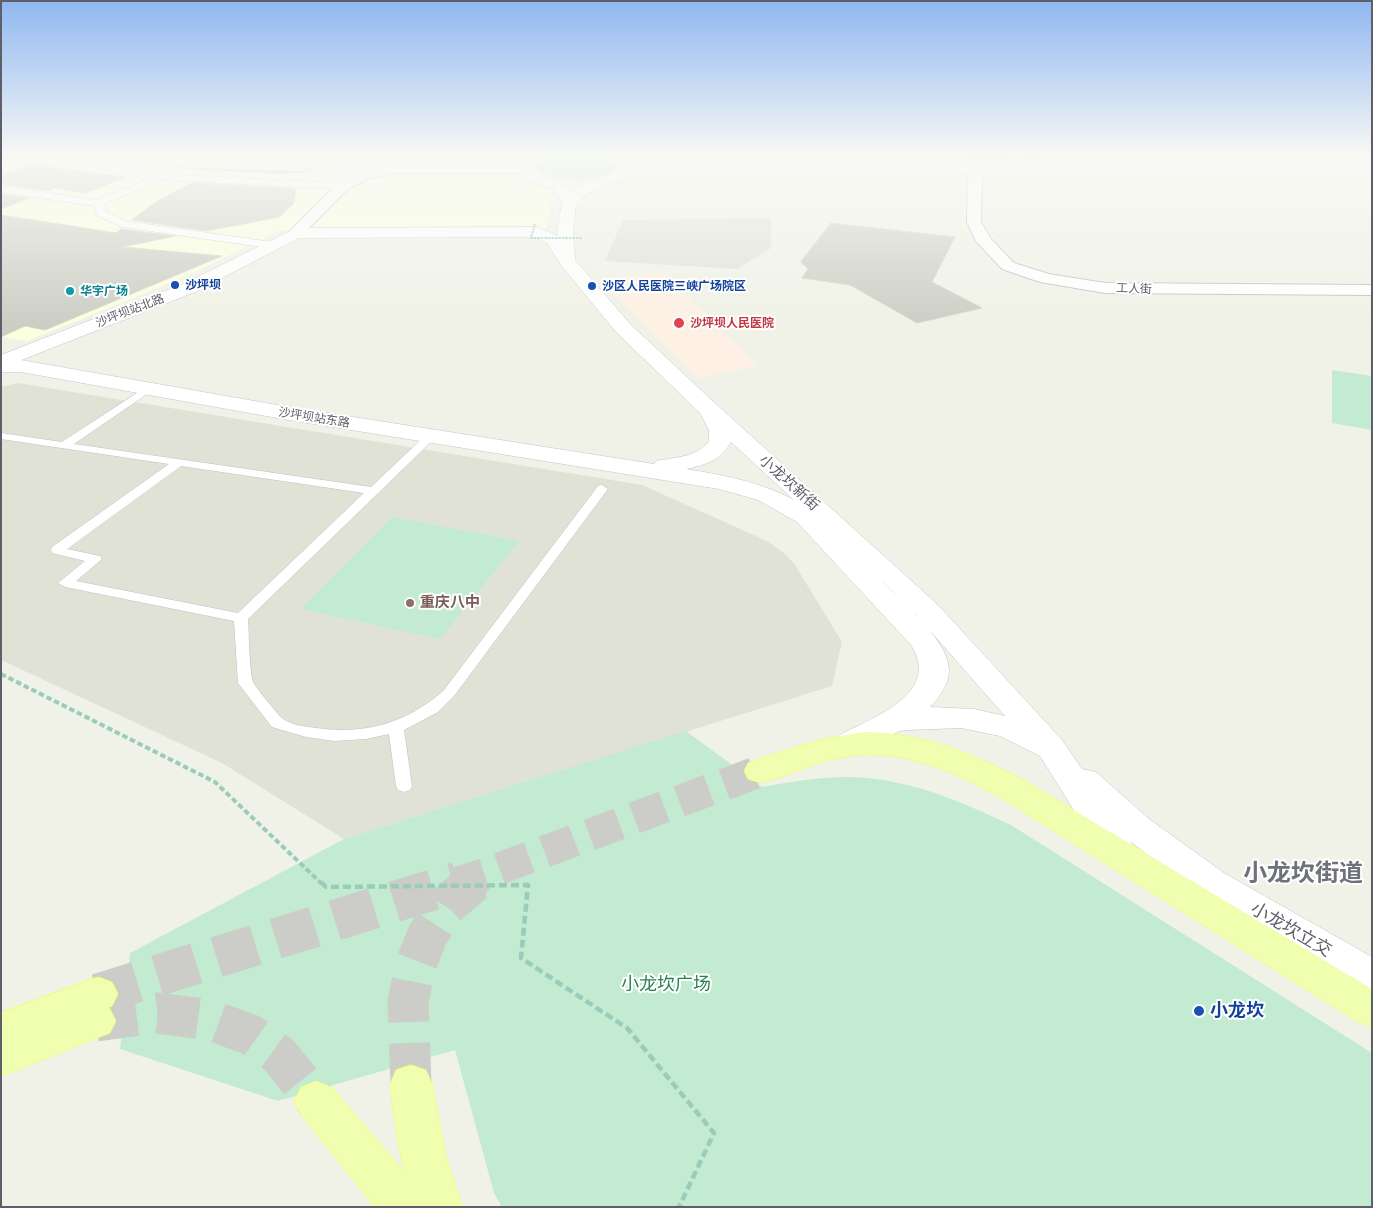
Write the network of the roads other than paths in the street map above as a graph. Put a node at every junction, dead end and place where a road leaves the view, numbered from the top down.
1 (102, 213) edge
2 (316, 213) edge
3 (568, 213) edge
4 (973, 213) edge
5 (296, 233) junction
6 (274, 245) junction
7 (567, 261) junction
8 (1372, 290) edge
9 (8, 361) edge
10 (1, 376) edge
11 (146, 390) junction
12 (709, 410) junction
13 (1, 436) edge
14 (430, 437) junction
15 (64, 446) junction
16 (179, 462) junction
17 (605, 476) junction
18 (374, 492) junction
19 (241, 618) junction
20 (889, 722) junction
21 (396, 727) junction
22 (846, 745) junction
23 (1052, 748) junction
24 (760, 771) tunnel mouth
25 (404, 786) dead end
26 (1120, 854) junction
27 (1372, 977) edge
28 (1372, 1010) edge
29 (1, 1031) edge
30 (1, 1057) edge
31 (411, 1084) tunnel mouth
32 (316, 1101) tunnel mouth
33 (405, 1207) edge
34 (439, 1207) edge

1 - 6 street
2 - 5 street
3 - 7 main road
4 - 8 street, 工人街
5 - 6 main road, 沙坪坝站北路
5 - 7 main road, 沙坪坝站北路
6 - 9 main road, 沙坪坝站北路
7 - 12 main road, 小龙坎新街
9 - 10 main road, 沙坪坝站北路
9 - 11 main road, 沙坪坝站东路
11 - 14 main road, 沙坪坝站东路
11 - 15 lane
12 - 17 main road
12 - 23 main road, 小龙坎新街
13 - 15 lane
14 - 17 main road, 沙坪坝站东路
14 - 18 lane
15 - 16 lane
16 - 18 lane
16 - 19 lane
17 - 20 main road, 小龙坎新街
17 - 21 lane
18 - 19 lane
19 - 21 lane
20 - 22 main road, 小龙坎新街
20 - 23 main road
21 - 25 lane
22 - 24 main road
22 - 26 main road
23 - 26 main road
23 - 27 main road, 小龙坎立交
26 - 28 main road
29 - 30 main road
31 - 34 main road
32 - 33 main road

